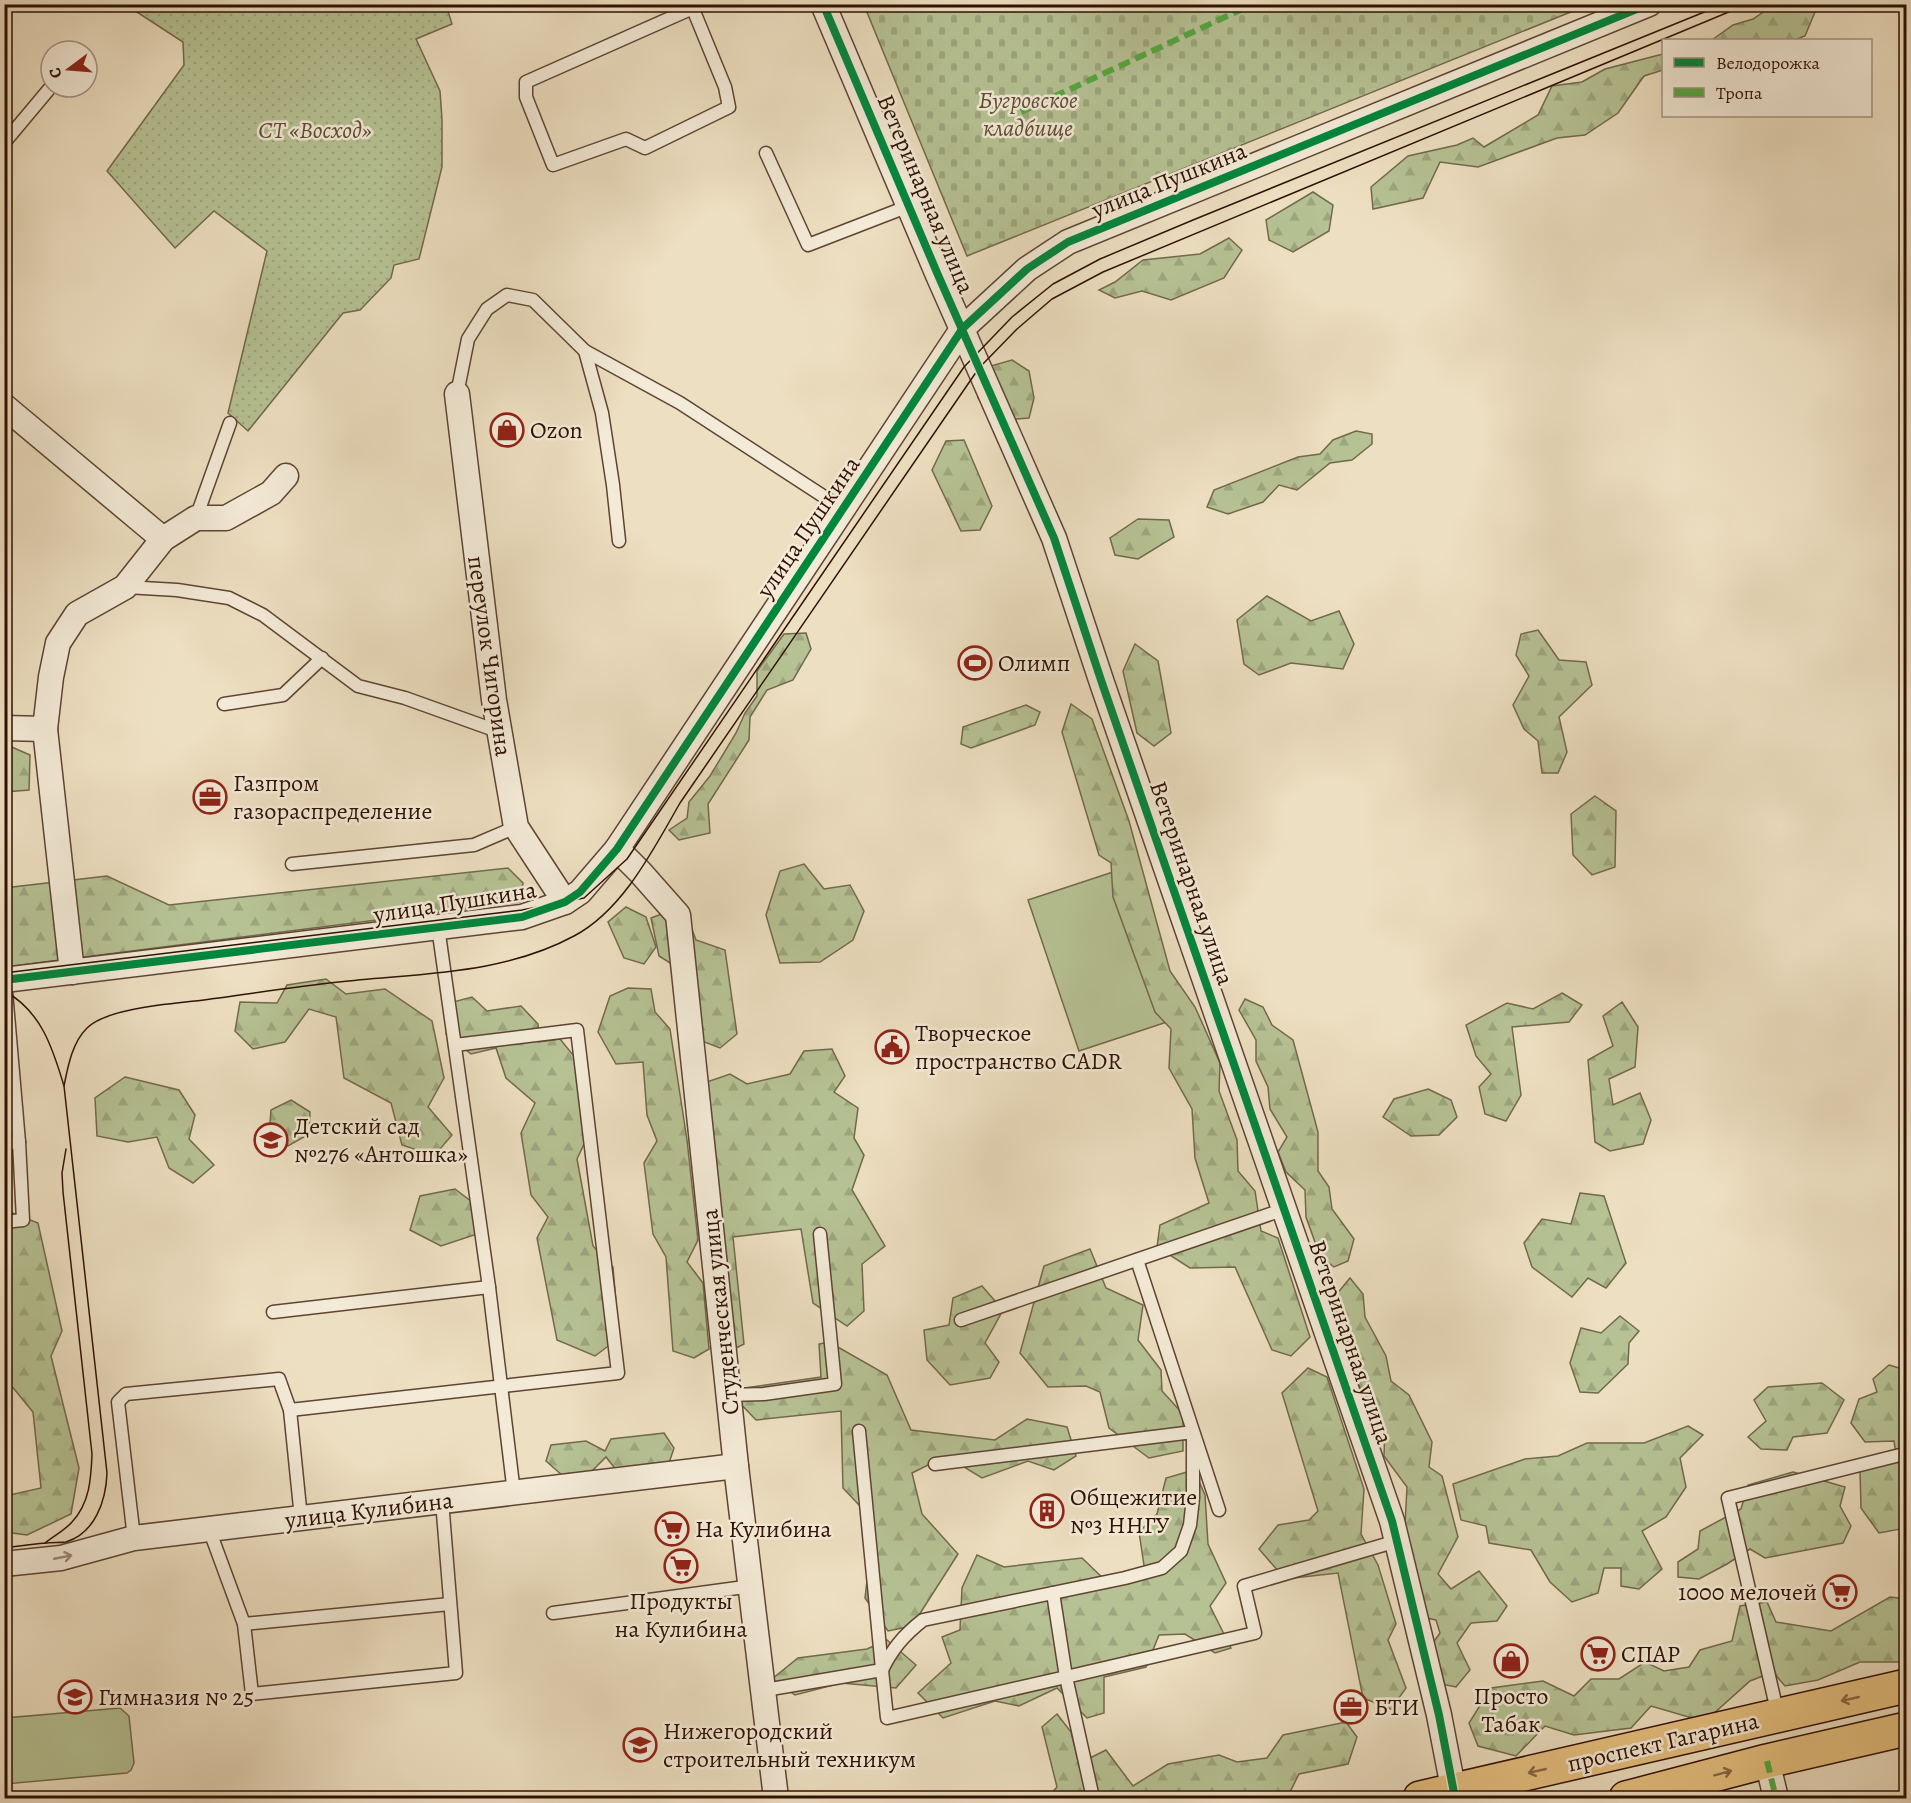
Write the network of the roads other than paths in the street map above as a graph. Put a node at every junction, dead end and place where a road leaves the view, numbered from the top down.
1 (823, 4) edge
2 (1650, 4) edge
3 (698, 7) edge
4 (41, 99) edge
5 (4, 143) edge
6 (766, 153) dead end
7 (909, 206) junction
8 (963, 328) junction
9 (585, 351) junction
10 (457, 394) joint
11 (4, 406) edge
12 (230, 423) dead end
13 (286, 476) dead end
14 (843, 509) junction
15 (196, 518) junction
16 (162, 539) junction
17 (619, 541) dead end
18 (125, 587) junction
19 (322, 658) junction
20 (224, 704) dead end
21 (4, 728) edge
22 (45, 729) junction
23 (500, 732) junction
24 (516, 827) junction
25 (617, 849) junction
26 (292, 864) dead end
27 (565, 902) junction
28 (438, 927) junction
29 (72, 972) junction
30 (5, 980) edge
31 (455, 1045) junction
32 (19, 1142) junction
33 (4, 1144) edge
34 (1285, 1209) junction
35 (4, 1222) edge
36 (820, 1234) dead end
37 (1137, 1260) junction
38 (489, 1287) junction
39 (273, 1312) dead end
40 (961, 1320) dead end
41 (501, 1387) junction
42 (729, 1395) junction
43 (290, 1410) junction
44 (859, 1431) dead end
45 (1193, 1432) junction
46 (1900, 1455) dead end
47 (935, 1464) dead end
48 (736, 1466) junction
49 (514, 1493) junction
50 (442, 1501) junction
51 (1219, 1510) dead end
52 (301, 1518) junction
53 (209, 1529) junction
54 (134, 1538) junction
55 (1397, 1541) junction
56 (4, 1564) edge
57 (752, 1586) junction
58 (1053, 1593) junction
59 (450, 1604) junction
60 (553, 1613) dead end
61 (244, 1624) junction
62 (882, 1670) junction
63 (1066, 1677) junction
64 (1906, 1686) edge
65 (765, 1690) junction
66 (1778, 1716) junction
67 (1906, 1729) edge
68 (1767, 1761) junction
69 (1454, 1795) edge
70 (776, 1798) edge
71 (1093, 1798) edge
72 (1420, 1798) edge
73 (1626, 1798) edge
74 (1776, 1798) edge

1 - 7 street, Ветеринарная улица
2 - 8 street, улица Пушкина
3 - 3 lane
4 - 5 lane
6 - 7 lane
7 - 8 street, Ветеринарная улица
8 - 14 street, улица Пушкина
8 - 34 street, Ветеринарная улица
9 - 10 lane
9 - 14 lane
9 - 17 lane
10 - 23 street, переулок Чигорина
11 - 16 street
12 - 15 lane
13 - 15 street
14 - 25 street, улица Пушкина
15 - 16 street
16 - 18 street
18 - 19 lane
18 - 22 street
19 - 20 lane
19 - 23 lane
21 - 22 street
22 - 29 street
23 - 24 street, переулок Чигорина
24 - 26 lane
24 - 27 street, переулок Чигорина
25 - 27 street, улица Пушкина
25 - 42 street, Студенческая улица
27 - 28 street, улица Пушкина
28 - 29 street, улица Пушкина
28 - 31 lane
29 - 30 street, улица Пушкина
30 - 32 lane
31 - 38 lane
31 - 41 lane
32 - 33 lane
32 - 35 lane
34 - 37 lane
34 - 55 street, Ветеринарная улица
36 - 42 lane
37 - 40 lane
37 - 45 lane
38 - 39 lane
38 - 41 lane
41 - 43 lane
41 - 49 lane
42 - 48 street, Студенческая улица
43 - 52 lane
43 - 54 lane
44 - 62 lane
45 - 47 lane
45 - 51 lane
45 - 58 lane
46 - 66 lane
48 - 49 street, улица Кулибина
48 - 57 street, Студенческая улица
49 - 50 street, улица Кулибина
50 - 52 street, улица Кулибина
50 - 59 lane
52 - 53 street, улица Кулибина
53 - 54 street, улица Кулибина
53 - 61 lane
56 -> 54 street, улица Кулибина
55 - 63 lane
55 - 69 street, Ветеринарная улица
57 - 60 lane
57 - 65 street, Студенческая улица
58 - 62 lane
58 - 63 lane
59 - 61 lane
59 - 61 lane
62 - 63 lane
62 - 65 lane
63 - 71 lane
64 -> 66 main road, проспект Гагарина
65 - 70 street, Студенческая улица
66 -> 69 main road, проспект Гагарина
67 - 68 main road, проспект Гагарина
73 -> 68 main road, проспект Гагарина
68 - 74 street
69 - 72 main road, проспект Гагарина

